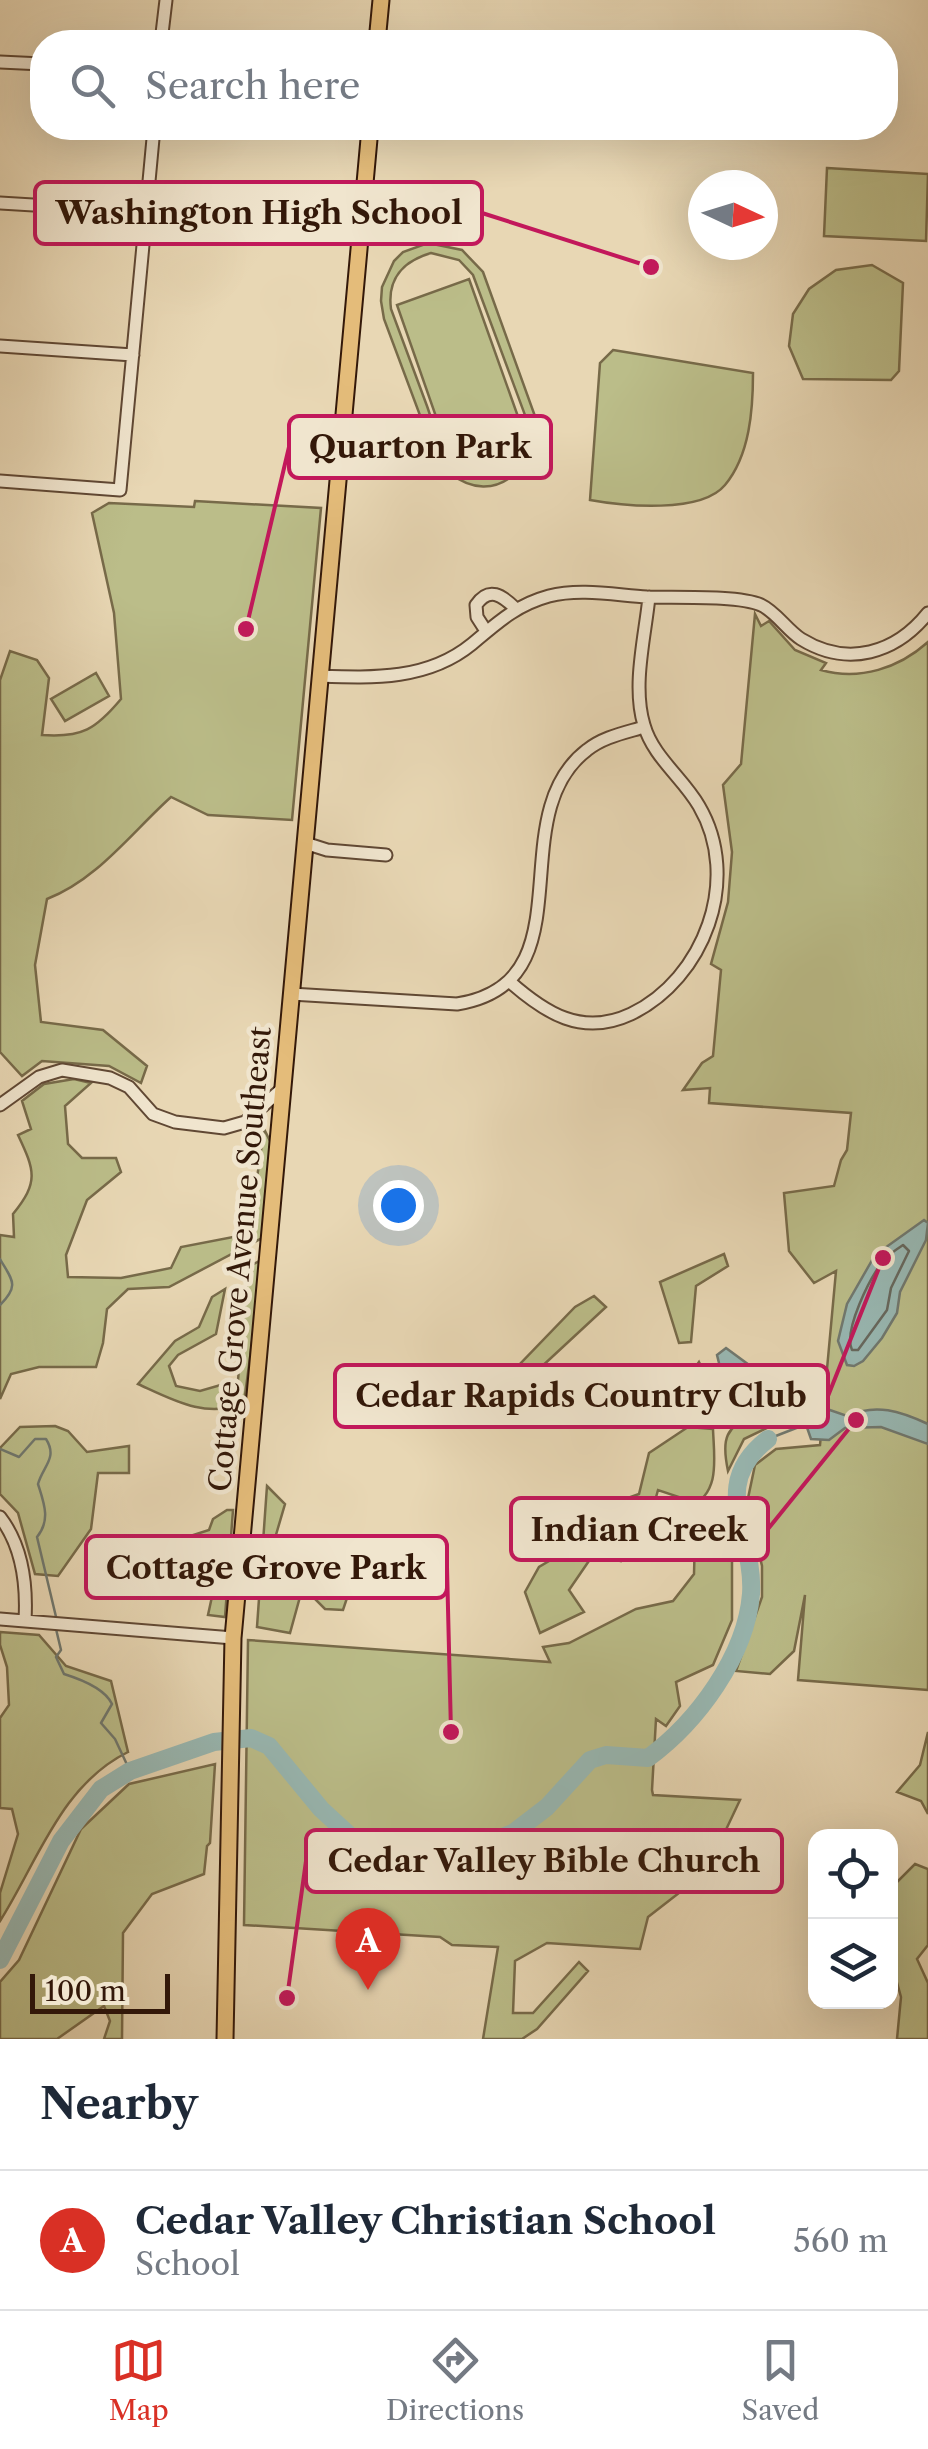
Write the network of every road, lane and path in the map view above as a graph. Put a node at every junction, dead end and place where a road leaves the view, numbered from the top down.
1 (166, 0) edge
2 (381, 0) edge
3 (163, 30) edge
4 (378, 30) edge
5 (0, 62) edge
6 (30, 63) edge
7 (153, 140) edge
8 (369, 140) edge
9 (0, 203) edge
10 (147, 212) junction
11 (361, 225) junction
12 (0, 346) edge
13 (133, 355) junction
14 (0, 481) edge
15 (649, 597) junction
16 (516, 609) junction
17 (928, 613) edge
18 (486, 631) junction
19 (320, 676) junction
20 (644, 727) junction
21 (305, 843) junction
22 (386, 856) dead end
23 (509, 981) junction
24 (291, 994) junction
25 (284, 1087) junction
26 (0, 1105) edge
27 (0, 1517) edge
28 (0, 1620) edge
29 (25, 1620) junction
30 (233, 1638) junction
31 (225, 2039) edge

1 - 3 street
2 - 4 main road
5 - 6 street
7 - 10 street
8 - 11 main road, Cottage Grove Avenue Southeast
9 - 10 street
10 - 11 street
10 - 13 street
11 - 19 main road, Cottage Grove Avenue Southeast
12 - 13 street
13 - 14 street
15 - 16 street
15 - 17 street
15 - 20 street
16 - 18 street
16 - 18 street
18 - 19 street
19 - 21 main road, Cottage Grove Avenue Southeast
20 - 23 street
20 - 23 street
21 - 22 street
21 - 24 main road, Cottage Grove Avenue Southeast
23 - 24 street
24 - 25 main road, Cottage Grove Avenue Southeast
25 - 26 street
25 - 30 main road, Cottage Grove Avenue Southeast
27 - 29 street
28 - 29 street
29 - 30 street
30 - 31 main road, Cottage Grove Avenue Southeast

